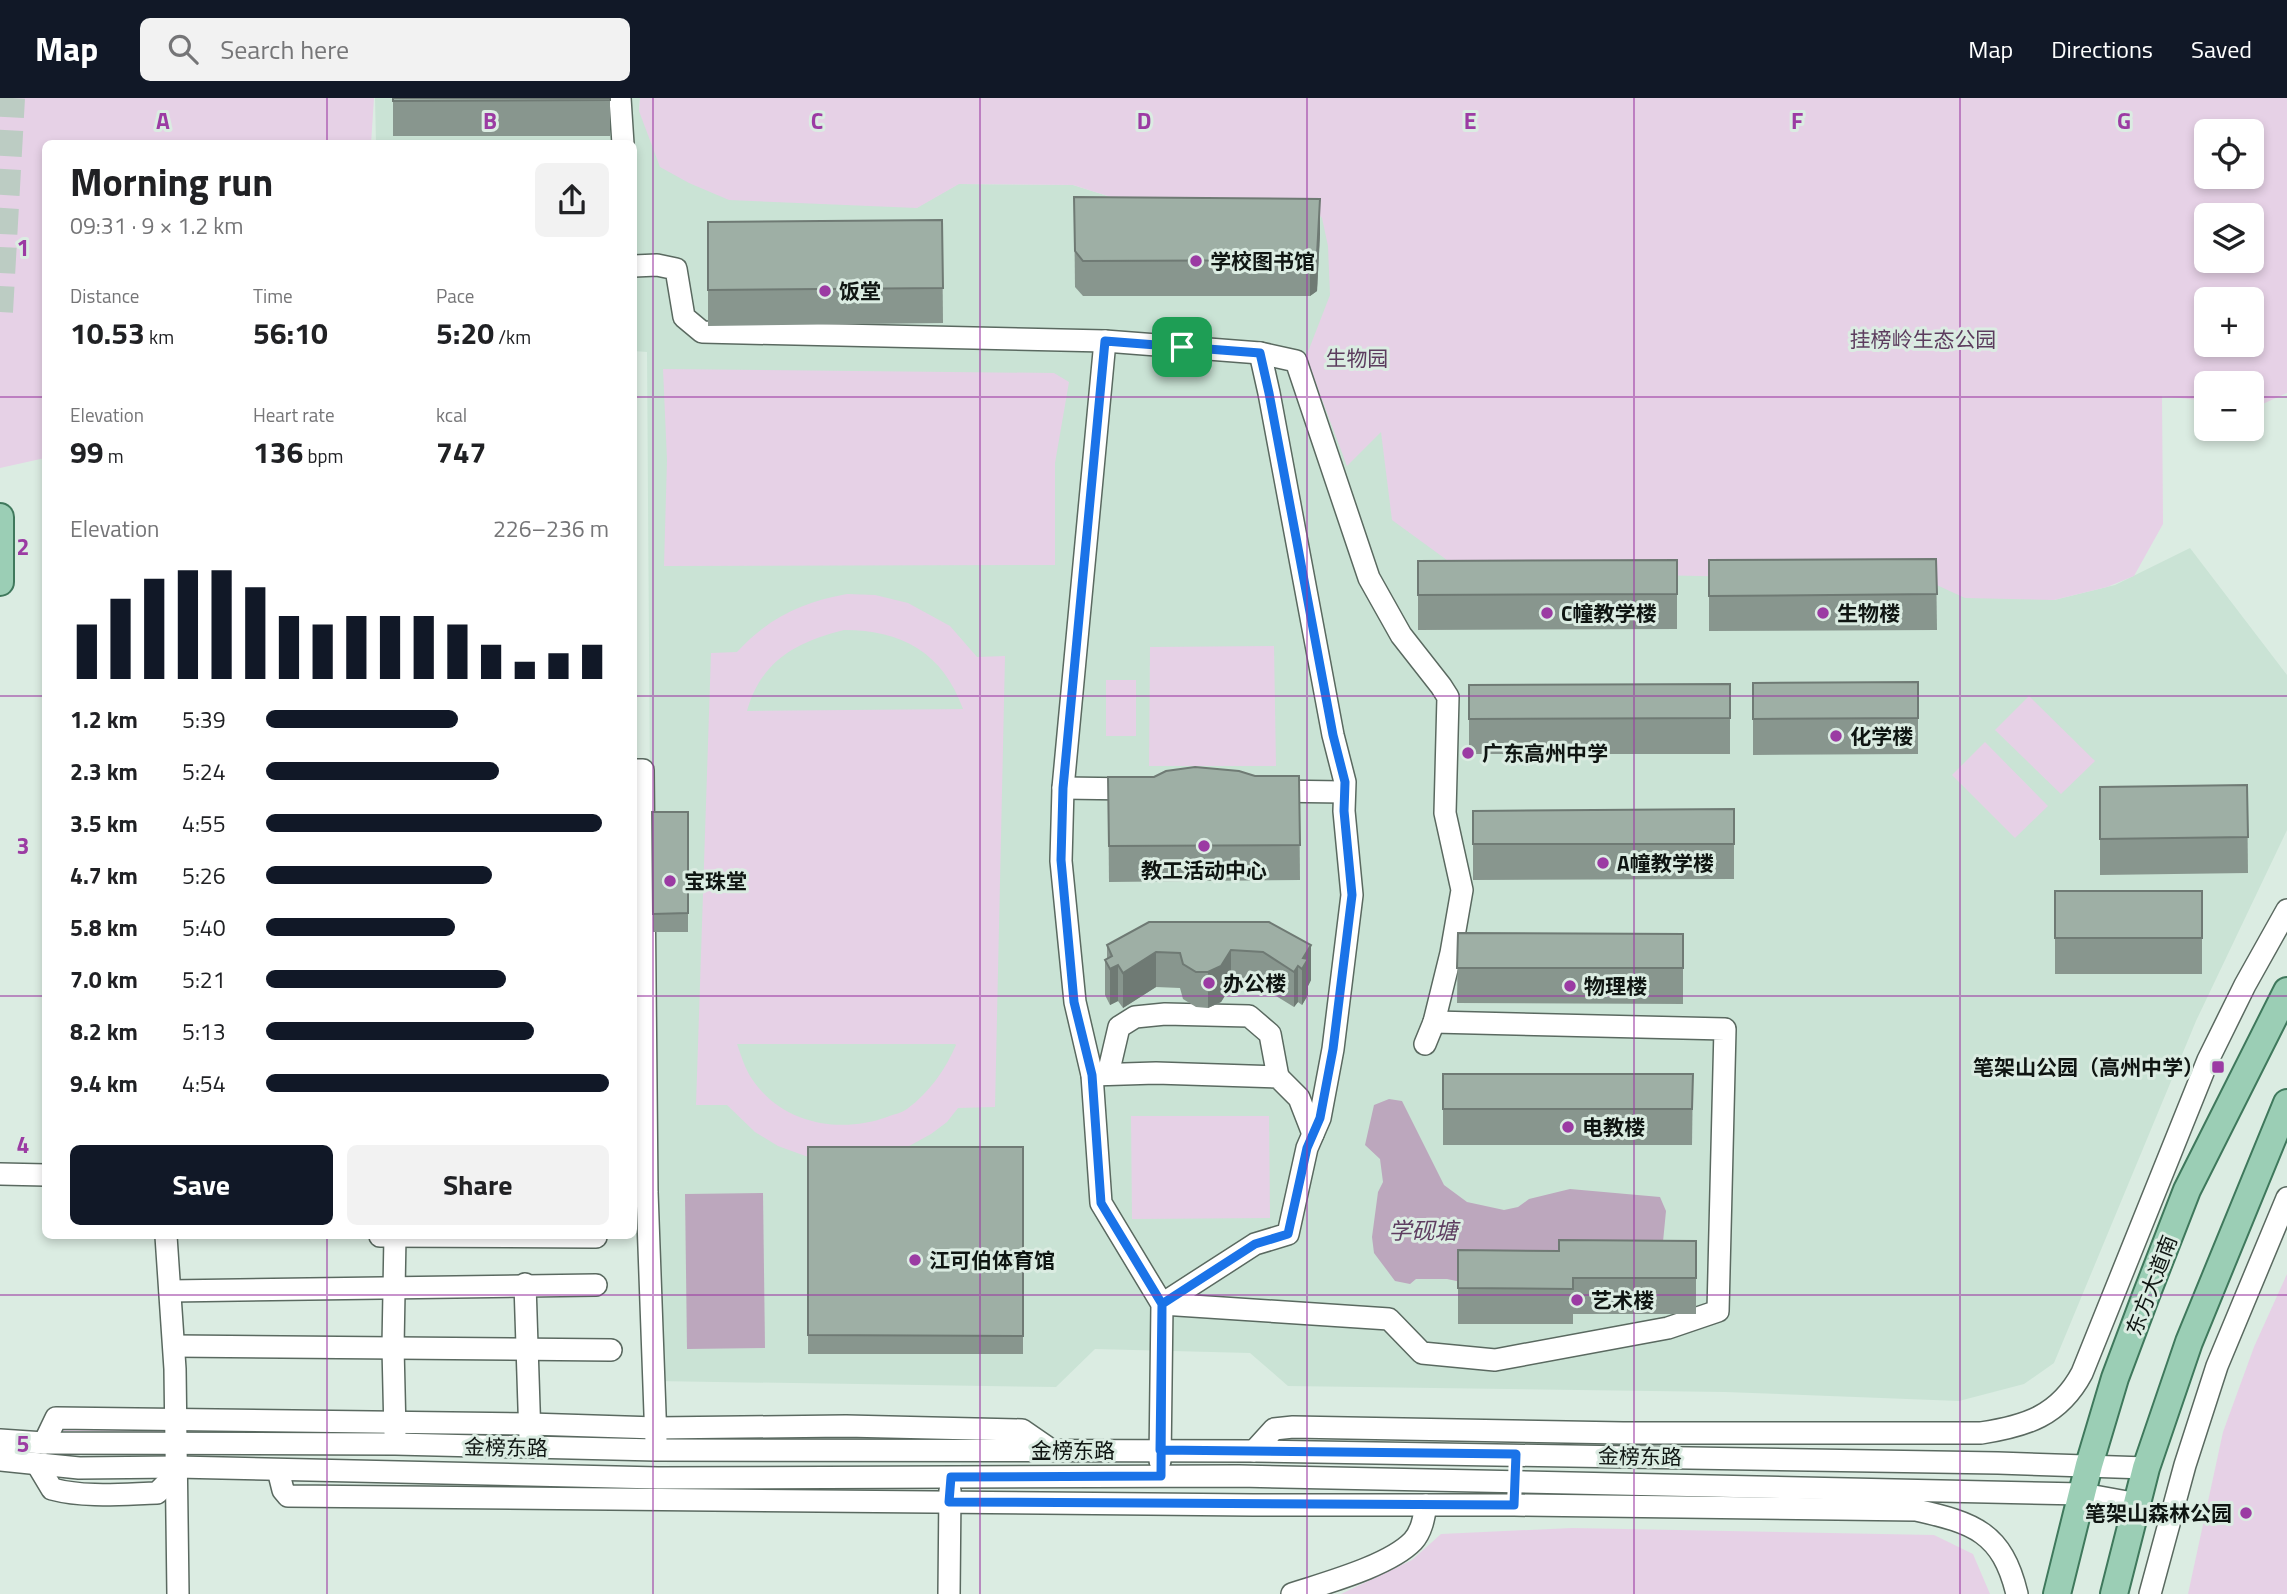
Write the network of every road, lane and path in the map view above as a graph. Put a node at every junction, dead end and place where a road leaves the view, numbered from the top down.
1 (620, 98) edge
2 (623, 140) edge
3 (637, 265) edge
4 (1105, 341) junction
5 (1260, 353) junction
6 (0, 517) edge
7 (0, 582) edge
8 (637, 771) edge
9 (1063, 788) junction
10 (1152, 789) edge
11 (1247, 790) edge
12 (1344, 792) junction
13 (2287, 910) edge
14 (2287, 991) edge
15 (2280, 1018) edge
16 (1434, 1022) junction
17 (1425, 1044) dead end
18 (1100, 1074) junction
19 (1278, 1077) junction
20 (2287, 1103) edge
21 (1313, 1134) junction
22 (0, 1174) edge
23 (42, 1175) edge
24 (2287, 1198) edge
25 (166, 1239) edge
26 (395, 1239) edge
27 (525, 1284) junction
28 (596, 1284) dead end
29 (393, 1288) junction
30 (170, 1291) junction
31 (1162, 1304) junction
32 (174, 1346) junction
33 (393, 1347) junction
34 (527, 1349) junction
35 (611, 1350) dead end
36 (176, 1419) junction
37 (395, 1422) junction
38 (530, 1424) junction
39 (656, 1428) junction
40 (0, 1440) edge
41 (44, 1443) junction
42 (395, 1444) junction
43 (176, 1445) junction
44 (530, 1447) junction
45 (656, 1450) junction
46 (1051, 1450) junction
47 (1160, 1450) junction
48 (887, 1451) junction
49 (1254, 1451) junction
50 (1516, 1454) junction
51 (0, 1460) edge
52 (2089, 1465) junction
53 (177, 1468) junction
54 (2146, 1468) junction
55 (278, 1470) junction
56 (345, 1471) junction
57 (451, 1474) junction
58 (1161, 1476) junction
59 (888, 1477) junction
60 (951, 1477) junction
61 (668, 1478) junction
62 (1515, 1481) junction
63 (2083, 1494) junction
64 (345, 1497) junction
65 (451, 1498) junction
66 (677, 1499) junction
67 (949, 1502) junction
68 (2138, 1504) junction
69 (1426, 1505) junction
70 (1514, 1505) junction
71 (178, 1594) edge
72 (949, 1594) edge
73 (1292, 1594) edge
74 (2017, 1594) edge
75 (2057, 1594) edge
76 (2114, 1594) edge
77 (2150, 1594) edge

1 - 2 street
3 - 4 street
4 - 5 street
4 - 9 street
5 - 12 street
5 - 16 street
6 - 7 main road
8 - 39 street
9 - 10 street
9 - 18 street
11 - 12 street
12 - 21 street
13 - 49 street
14 - 15 main road, 东方大道南
15 - 52 main road, 东方大道南
16 - 17 street
16 - 31 street
18 - 19 street
18 - 19 street
18 - 31 street
19 - 21 street
20 - 54 main road
21 - 31 street
22 - 23 street
24 - 77 street
25 - 30 street
26 - 29 street
27 - 28 street
27 - 29 street
27 - 34 street
29 - 30 street
29 - 33 street
30 - 32 street
31 - 47 street
32 - 33 street
32 - 36 street
33 - 34 street
33 - 37 street
34 - 35 street
34 - 38 street
36 - 37 street
36 - 41 street
36 - 43 street
37 - 38 street
37 - 42 street
38 - 39 street
38 - 44 street
39 - 45 street
39 - 46 street
40 - 41 street, 金榜东路
41 - 43 street, 金榜东路
42 - 43 street, 金榜东路
42 - 44 street, 金榜东路
43 - 53 street
44 - 45 street, 金榜东路
45 - 48 street, 金榜东路
45 - 61 street
46 - 47 street, 金榜东路
46 - 48 street, 金榜东路
47 - 49 street, 金榜东路
47 - 58 street
48 - 59 street
49 - 50 street, 金榜东路
50 - 52 street, 金榜东路
50 - 62 street
51 - 53 street, 金榜东路
52 - 54 street, 金榜东路
52 - 63 main road, 东方大道南
53 - 55 street, 金榜东路
53 - 71 street
54 - 68 main road
55 - 56 street, 金榜东路
55 - 64 street
56 - 57 street, 金榜东路
56 - 64 street
57 - 61 street, 金榜东路
57 - 65 street
58 - 60 street, 金榜东路
58 - 62 street, 金榜东路
59 - 60 street, 金榜东路
59 - 61 street, 金榜东路
60 - 67 street
61 - 66 street
62 - 63 street, 金榜东路
62 - 70 street
63 - 68 street, 金榜东路
63 - 75 main road, 东方大道南
64 - 65 street
65 - 66 street
66 - 67 street
67 - 69 street
67 - 72 street
68 - 76 main road
69 - 70 street
69 - 73 street
70 - 74 street

